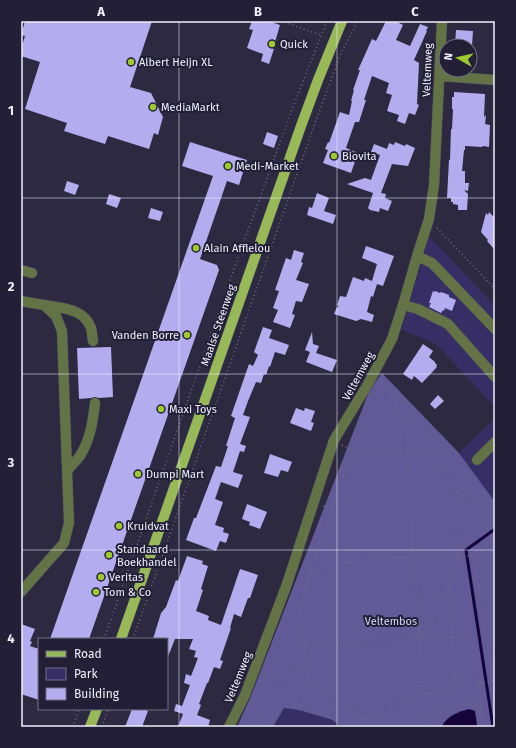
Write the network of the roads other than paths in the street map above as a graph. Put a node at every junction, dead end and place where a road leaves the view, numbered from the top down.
1 (342, 21) edge
2 (442, 21) edge
3 (441, 38) edge
4 (440, 78) edge
5 (468, 78) edge
6 (495, 80) edge
7 (417, 256) junction
8 (21, 270) edge
9 (32, 273) dead end
10 (21, 301) edge
11 (44, 305) junction
12 (403, 305) junction
13 (495, 330) edge
14 (93, 340) dead end
15 (495, 377) edge
16 (95, 403) dead end
17 (495, 442) edge
18 (477, 460) dead end
19 (68, 471) junction
20 (21, 592) edge
21 (121, 638) edge
22 (96, 710) edge
23 (90, 727) edge
24 (229, 727) edge

1 - 21 main road, Maalse Steenweg
2 - 3 street, Veltemweg
4 - 7 street, Veltemweg
5 - 6 street
7 - 12 street, Veltemweg
7 - 13 street
8 - 9 street
10 - 11 street
11 - 14 street
11 - 19 street
12 - 15 street
12 - 24 street, Veltemweg
16 - 19 street
17 - 18 street
19 - 20 street
22 - 23 main road

